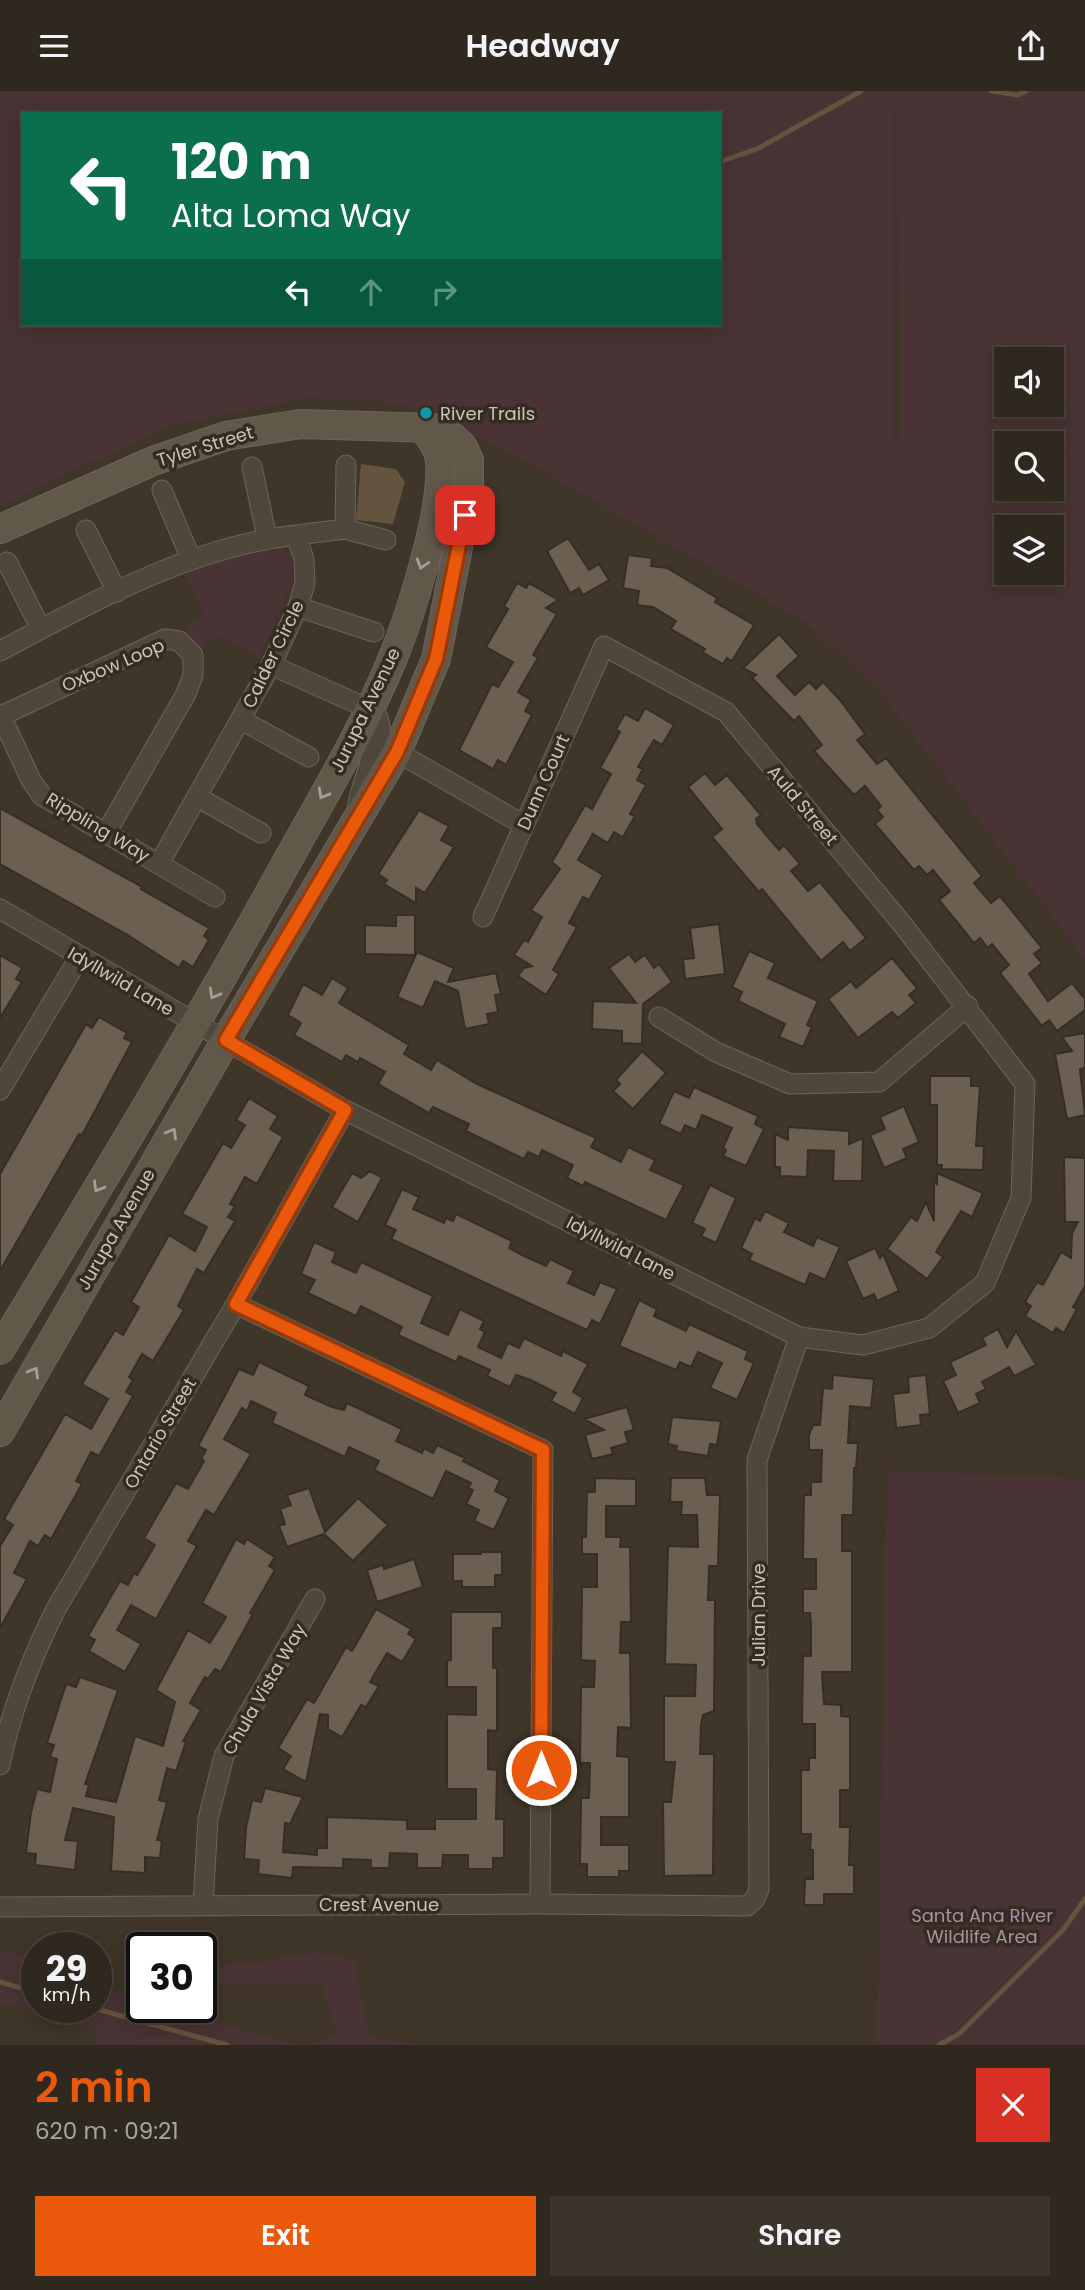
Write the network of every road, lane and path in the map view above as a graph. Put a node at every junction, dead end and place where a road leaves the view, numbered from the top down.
1 (423, 429) junction
2 (346, 465) dead end
3 (252, 467) dead end
4 (162, 490) dead end
5 (0, 529) edge
6 (345, 529) junction
7 (86, 530) dead end
8 (296, 534) junction
9 (267, 538) junction
10 (386, 540) dead end
11 (191, 559) junction
12 (7, 562) dead end
13 (117, 592) junction
14 (298, 607) junction
15 (41, 629) junction
16 (374, 632) dead end
17 (604, 646) joint
18 (0, 651) edge
19 (271, 664) junction
20 (369, 709) junction
21 (0, 715) edge
22 (240, 720) junction
23 (397, 752) junction
24 (309, 757) dead end
25 (197, 797) junction
26 (360, 814) junction
27 (524, 825) junction
28 (106, 833) junction
29 (261, 833) dead end
30 (159, 864) junction
31 (215, 897) dead end
32 (0, 909) edge
33 (483, 917) dead end
34 (79, 958) junction
35 (968, 1006) junction
36 (659, 1017) dead end
37 (197, 1024) junction
38 (226, 1040) junction
39 (0, 1090) edge
40 (345, 1110) junction
41 (236, 1304) junction
42 (799, 1337) junction
43 (0, 1350) edge
44 (0, 1431) edge
45 (316, 1599) dead end
46 (0, 1765) edge
47 (755, 1899) joint
48 (540, 1904) junction
49 (203, 1905) junction
50 (0, 1906) edge

1 - 5 main road, Tyler Street
1 -> 20 main road, Jurupa Avenue
1 - 23 main road, Jurupa Avenue
2 - 6 street
3 - 9 street
4 - 11 street
6 - 8 street
6 - 10 street
7 - 13 street
8 - 9 street
8 - 14 street, Calder Circle
9 - 11 street
11 - 13 street
12 - 15 street
13 - 15 street
14 - 16 street
14 - 19 street, Calder Circle
15 - 18 street
17 - 27 street, Dunn Court
17 - 35 street, Auld Street
19 - 20 street
19 - 22 street, Calder Circle
20 - 26 street
20 -> 37 main road, Jurupa Avenue
21 - 28 street, Rippling Way
21 - 28 street, Oxbow Loop
22 - 24 street
22 - 25 street, Calder Circle
23 - 26 main road, Jurupa Avenue
23 - 27 street
25 - 29 street
25 - 30 street, Calder Circle
26 - 38 main road, Jurupa Avenue
27 - 33 street, Dunn Court
28 - 30 street, Rippling Way
30 - 31 street, Rippling Way
32 - 34 street, Idyllwild Lane
34 - 37 street, Idyllwild Lane
34 - 39 street
35 - 36 street
35 - 42 street, Idyllwild Lane
37 - 38 street, Idyllwild Lane
37 -> 43 main road, Jurupa Avenue
38 - 40 street, Idyllwild Lane
44 -> 38 main road, Jurupa Avenue
40 - 41 street, Ontario Street
40 - 42 street, Idyllwild Lane
41 - 46 street, Ontario Street
41 - 48 street
42 - 47 street, Julian Drive
45 - 49 street, Chula Vista Way
47 - 48 street, Crest Avenue
48 - 49 street, Crest Avenue
49 - 50 street, Crest Avenue

